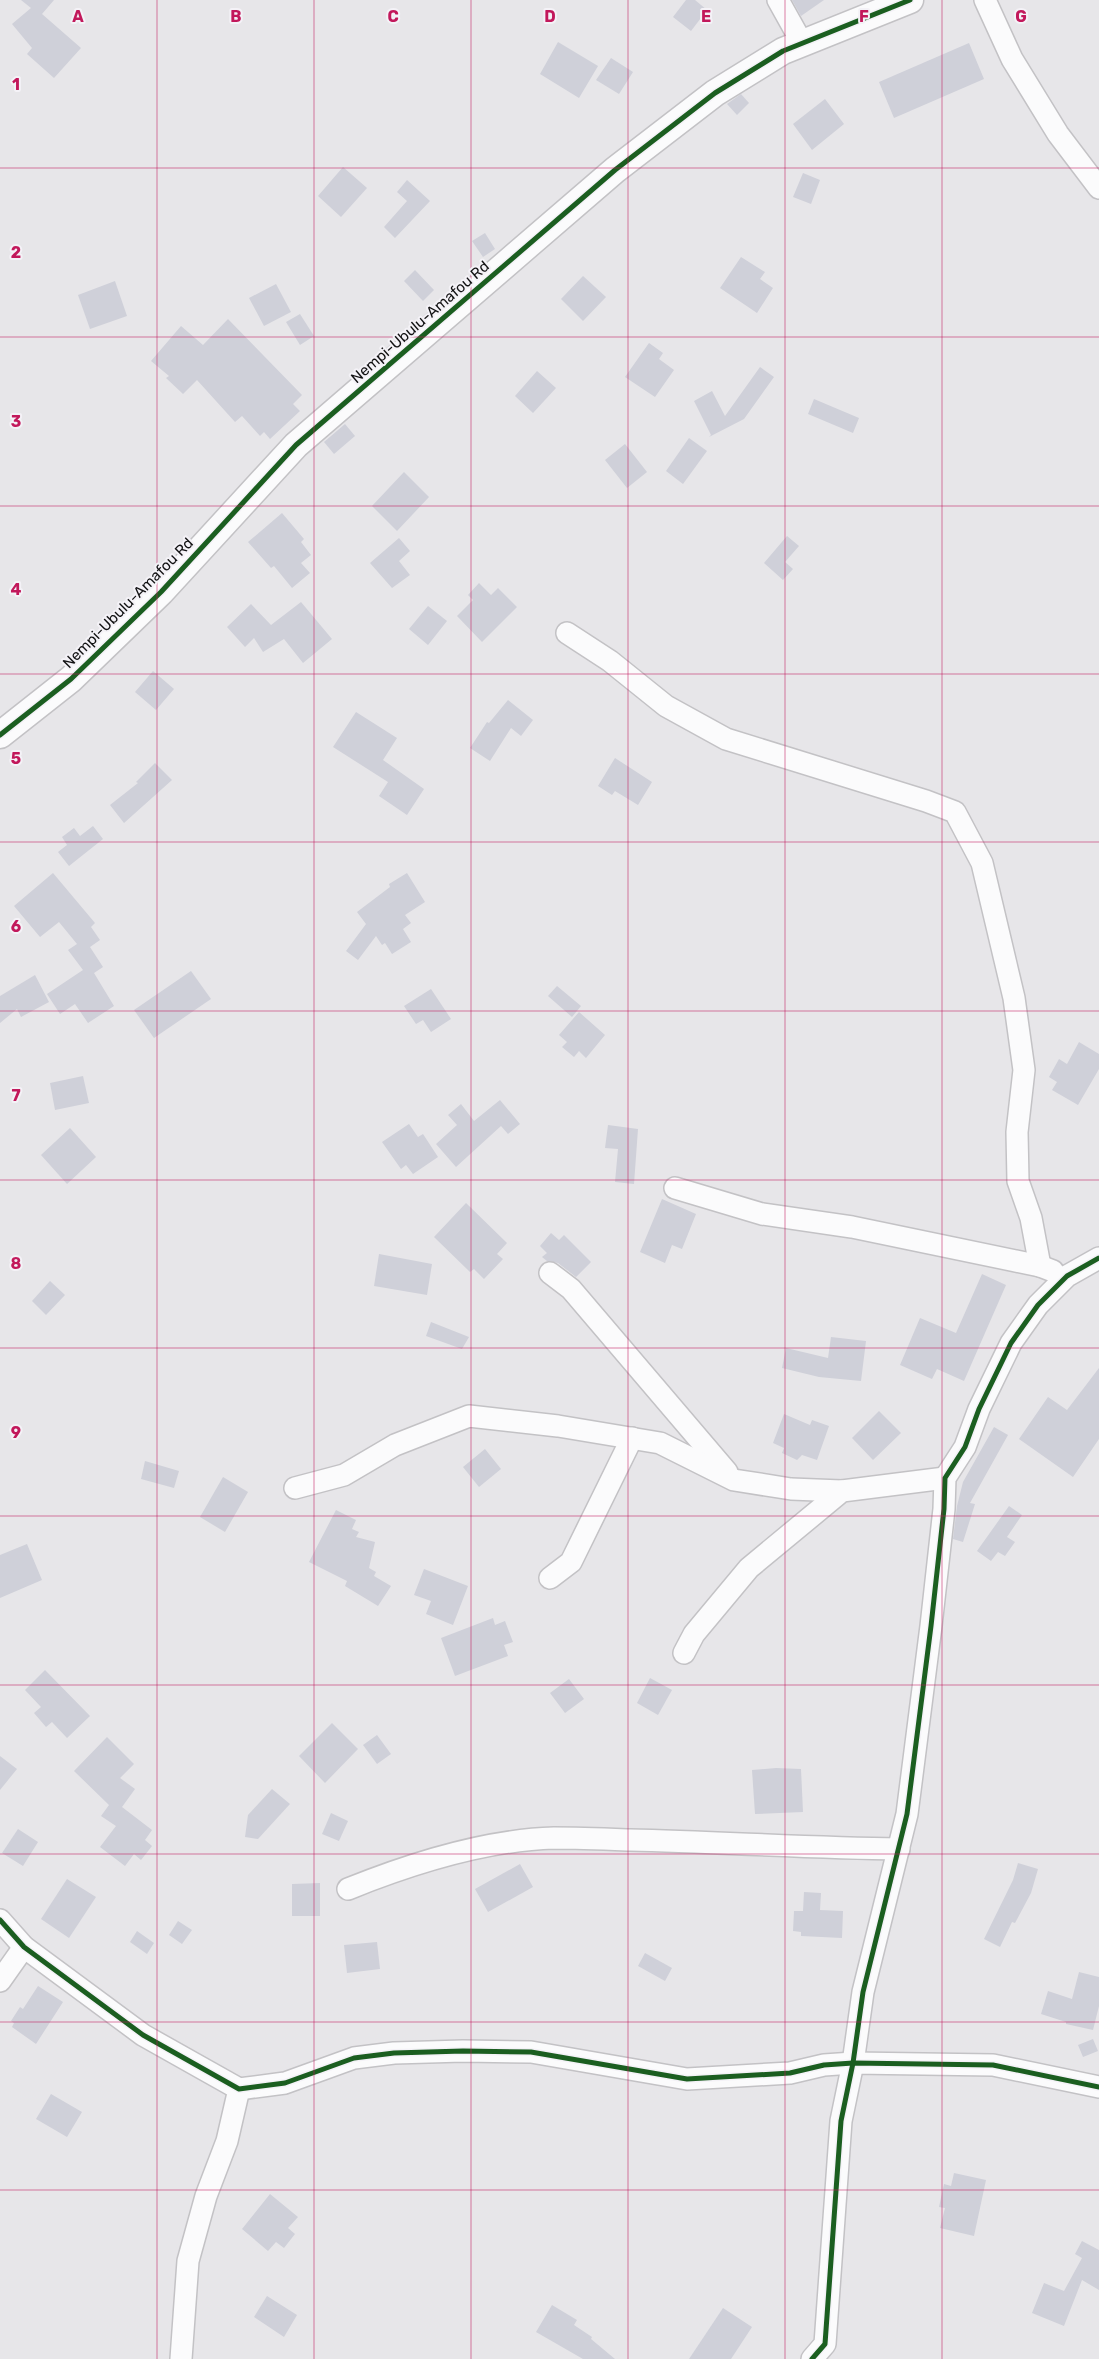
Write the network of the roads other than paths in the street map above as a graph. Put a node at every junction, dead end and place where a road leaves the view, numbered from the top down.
1 (778, 0) edge
2 (910, 0) edge
3 (985, 0) edge
4 (802, 43) junction
5 (1099, 188) edge
6 (567, 633) dead end
7 (0, 735) edge
8 (675, 1188) dead end
9 (1099, 1258) edge
10 (1040, 1266) junction
11 (550, 1274) dead end
12 (1067, 1276) junction
13 (632, 1438) junction
14 (945, 1478) junction
15 (734, 1480) junction
16 (296, 1488) dead end
17 (842, 1491) junction
18 (550, 1578) dead end
19 (684, 1653) dead end
20 (899, 1849) junction
21 (348, 1888) dead end
22 (0, 1920) edge
23 (24, 1948) junction
24 (0, 1981) edge
25 (853, 2063) junction
26 (1099, 2087) edge
27 (239, 2089) junction
28 (821, 2354) edge
29 (181, 2359) edge

1 - 4 street
2 - 4 street, Nempi-Ubulu-Amafou Rd
3 - 5 street
4 - 7 street, Nempi-Ubulu-Amafou Rd
6 - 10 street
8 - 10 street
9 - 12 street
10 - 12 street
11 - 15 street
12 - 14 street
13 - 15 street
13 - 16 street
13 - 18 street
14 - 17 street
14 - 20 street
15 - 17 street
17 - 19 street
20 - 21 street
20 - 25 street
22 - 23 street
23 - 24 street
23 - 27 street
25 - 26 street
25 - 27 street
25 - 28 street
27 - 29 street

